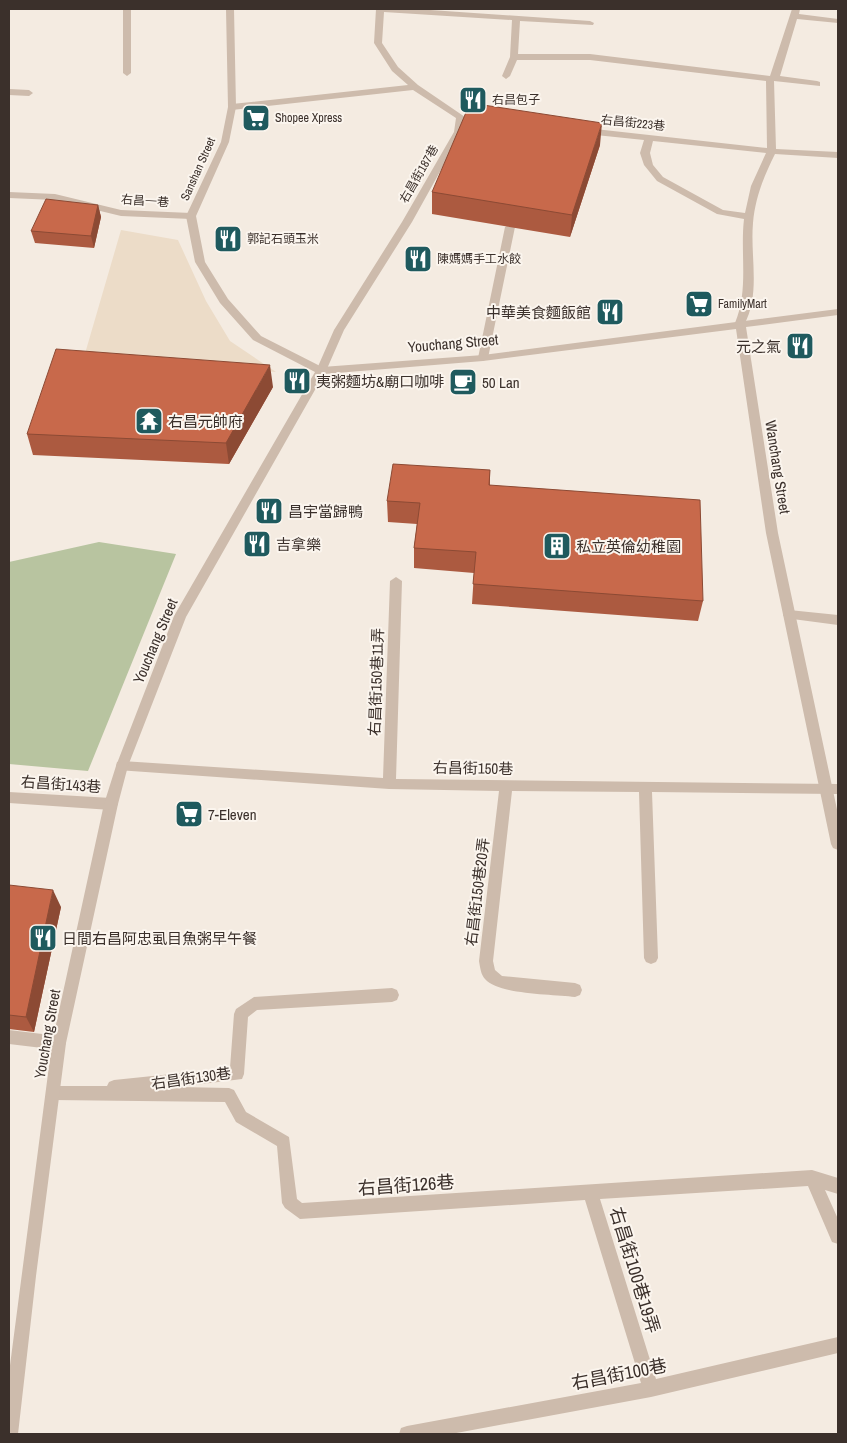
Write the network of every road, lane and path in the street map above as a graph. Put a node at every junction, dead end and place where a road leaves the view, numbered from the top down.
1 (127, 9) edge
2 (230, 9) edge
3 (381, 9) edge
4 (534, 9) edge
5 (795, 12) edge
6 (516, 18) junction
7 (533, 19) junction
8 (838, 21) edge
9 (590, 23) dead end
10 (514, 57) junction
11 (127, 73) dead end
12 (506, 76) dead end
13 (772, 78) junction
14 (817, 84) dead end
15 (414, 87) junction
16 (9, 92) edge
17 (29, 93) dead end
18 (232, 107) junction
19 (580, 130) edge
20 (649, 138) junction
21 (772, 151) junction
22 (838, 155) edge
23 (9, 194) edge
24 (190, 216) junction
25 (749, 217) junction
26 (510, 227) edge
27 (838, 312) edge
28 (740, 323) junction
29 (483, 358) junction
30 (321, 371) junction
31 (396, 581) dead end
32 (789, 615) junction
33 (838, 620) edge
34 (122, 766) junction
35 (389, 784) junction
36 (506, 785) junction
37 (645, 786) junction
38 (825, 788) junction
39 (838, 789) edge
40 (9, 796) edge
41 (111, 804) junction
42 (838, 844) edge
43 (651, 958) dead end
44 (576, 990) dead end
45 (392, 995) dead end
46 (9, 1037) edge
47 (59, 1043) junction
48 (53, 1094) junction
49 (812, 1178) junction
50 (838, 1186) edge
51 (590, 1192) junction
52 (838, 1236) edge
53 (838, 1345) edge
54 (651, 1389) junction
55 (10, 1434) edge
56 (407, 1434) edge

1 - 11 street
2 - 18 street, Sanshan Street
3 - 6 street
3 - 15 street, 右昌街187巷
4 - 7 street
5 - 8 street
5 - 13 street
6 - 7 street
6 - 10 street
7 - 9 street
10 - 12 street
10 - 13 street
13 - 14 street
13 - 21 street
15 - 18 street
15 - 30 street, 右昌街187巷
16 - 17 street
18 - 24 street, Sanshan Street
19 - 20 street, 右昌街223巷
20 - 21 street, 右昌街223巷
20 - 25 street
21 - 22 street, 右昌街223巷
21 - 25 street
23 - 24 street, 右昌一巷
24 - 30 street, Sanshan Street
25 - 28 street
26 - 29 street
27 - 28 street, Youchang Street
28 - 29 street, Youchang Street
28 - 32 street, Wanchang Street
29 - 30 street, Youchang Street
30 - 34 street, Youchang Street
31 - 35 street, 右昌街150巷11弄
32 - 33 street
32 - 38 street, Wanchang Street
34 - 35 street, 右昌街150巷
34 - 41 street, Youchang Street
35 - 36 street, 右昌街150巷
36 - 37 street, 右昌街150巷
36 - 44 street, 右昌街150巷20弄
37 - 38 street, 右昌街150巷
37 - 43 street
38 - 39 street, 右昌街150巷
38 - 42 street, Wanchang Street
40 - 41 street, 右昌街143巷
41 - 47 street, Youchang Street
45 - 48 street, 右昌街130巷
46 - 47 street
47 - 48 street, Youchang Street
48 - 51 street, 右昌街126巷
48 - 55 street, Youchang Street
49 - 50 street, 右昌街126巷
49 - 51 street, 右昌街126巷
49 - 52 street
51 - 54 street, 右昌街100巷19弄
53 - 54 street, 右昌街100巷
54 - 56 street, 右昌街100巷

